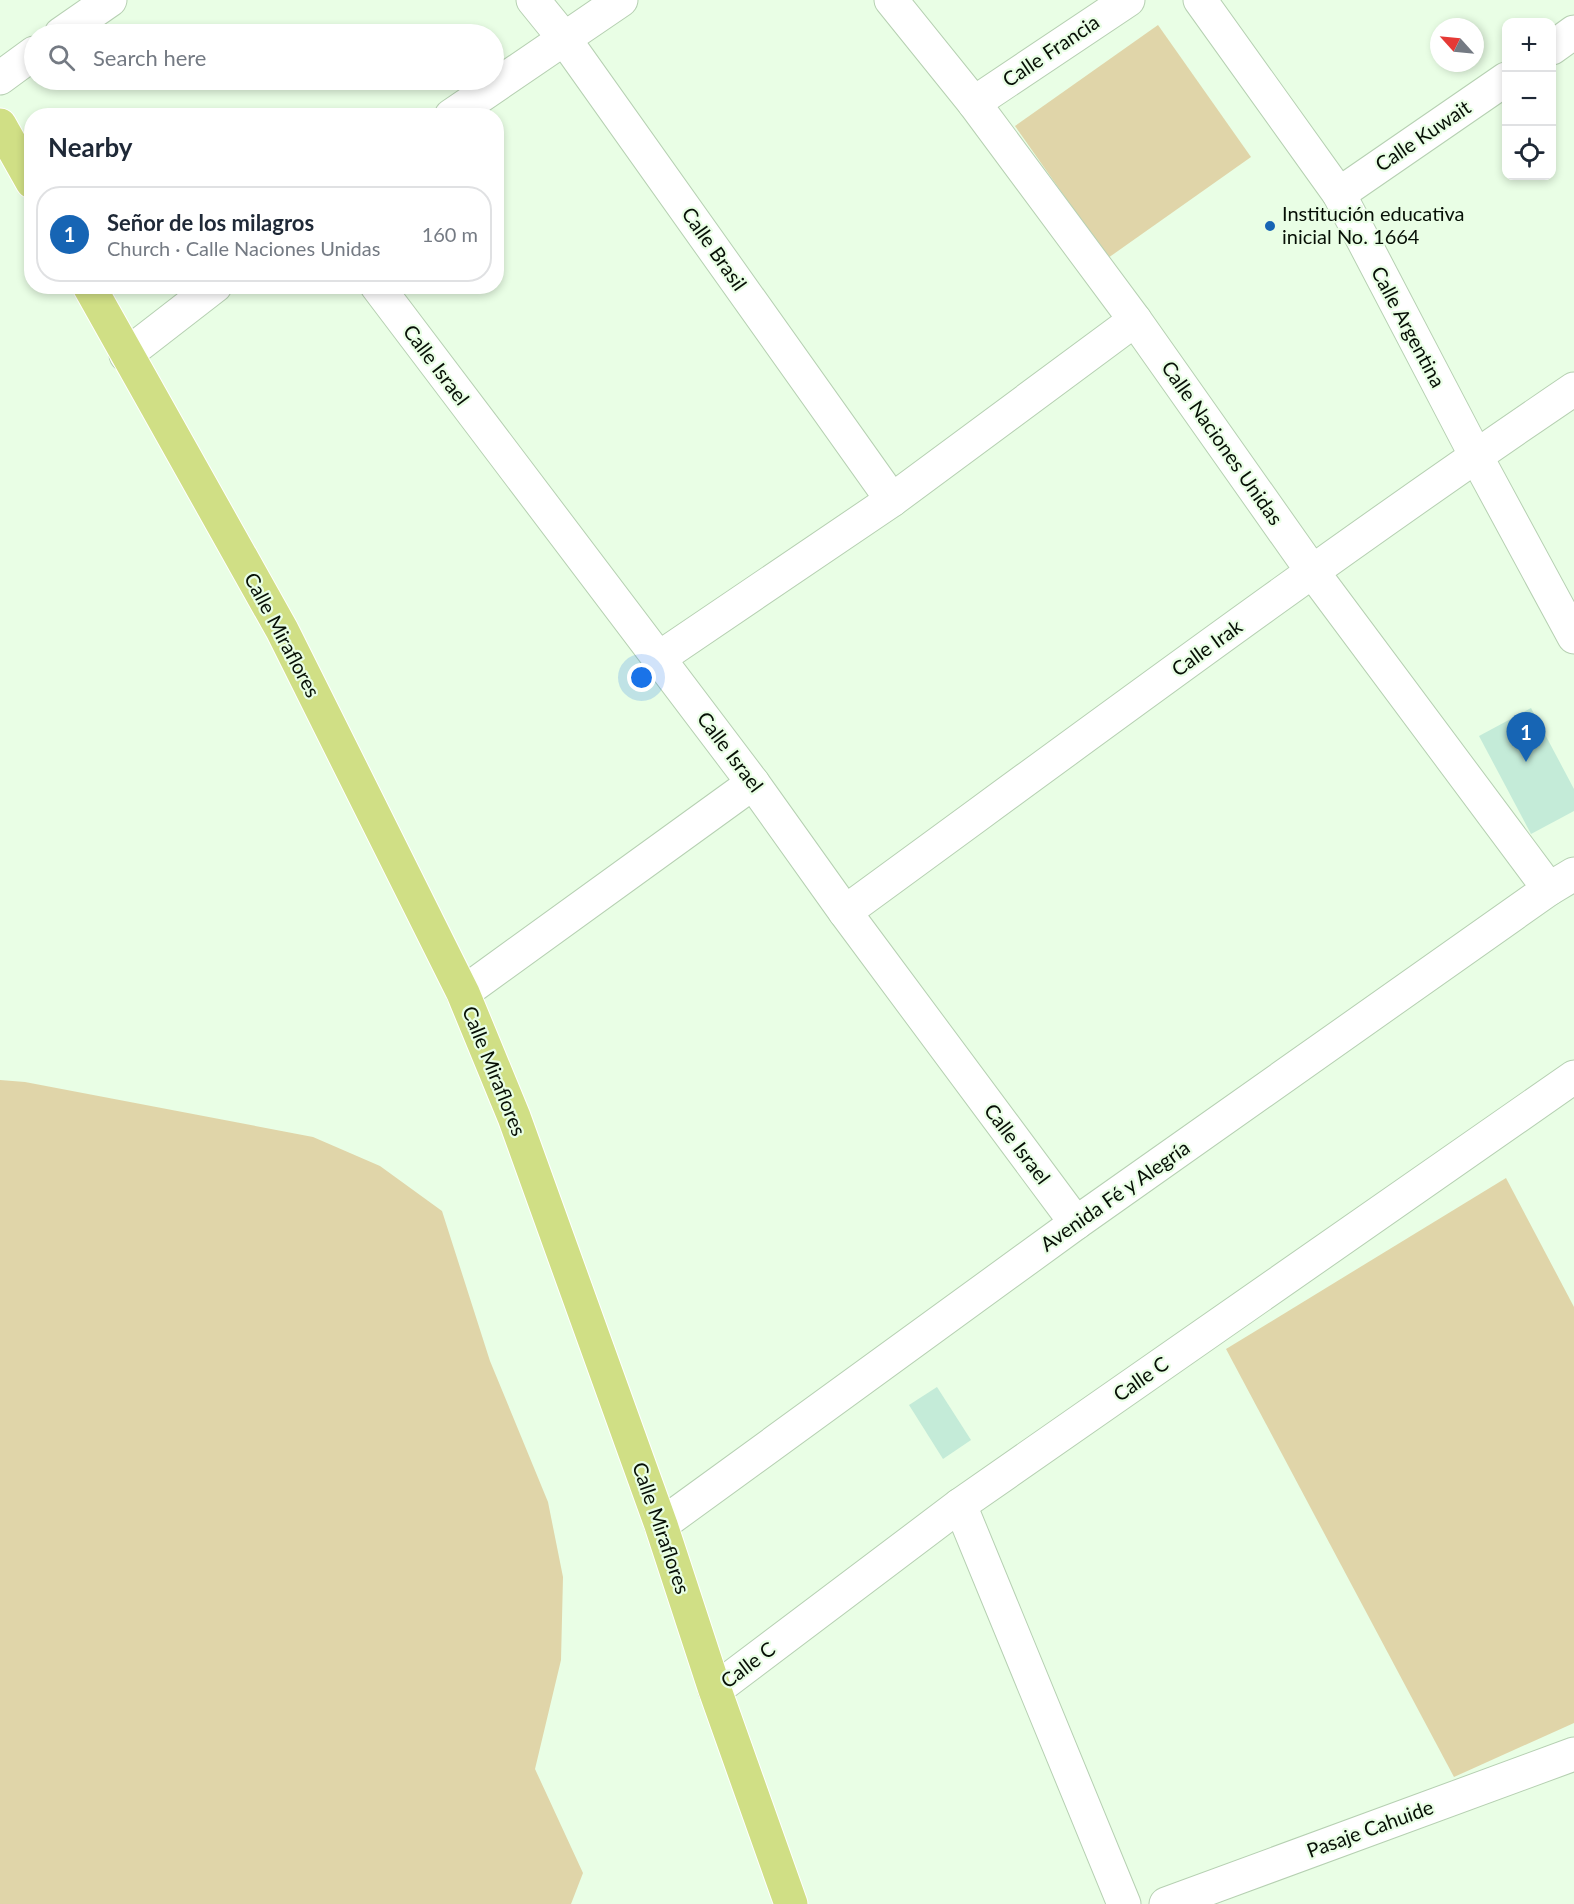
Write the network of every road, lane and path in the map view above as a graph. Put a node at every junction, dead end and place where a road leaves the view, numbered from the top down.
1 (110, 0) edge
2 (533, 0) edge
3 (621, 0) edge
4 (891, 0) edge
5 (1128, 0) edge
6 (1200, 0) edge
7 (75, 24) edge
8 (1574, 32) edge
9 (563, 38) junction
10 (1556, 45) edge
11 (24, 60) edge
12 (0, 78) edge
13 (504, 79) edge
14 (1502, 81) edge
15 (488, 90) edge
16 (974, 103) junction
17 (462, 108) edge
18 (0, 125) edge
19 (24, 168) edge
20 (1339, 194) junction
21 (93, 294) edge
22 (205, 294) edge
23 (383, 294) edge
24 (1135, 320) junction
25 (126, 355) junction
26 (1574, 389) edge
27 (1476, 456) junction
28 (892, 500) junction
29 (1312, 571) junction
30 (1574, 637) edge
31 (659, 658) junction
32 (753, 783) junction
33 (1562, 882) edge
34 (845, 912) junction
35 (463, 993) junction
36 (1574, 1077) edge
37 (1076, 1223) junction
38 (960, 1505) junction
39 (661, 1525) junction
40 (715, 1690) junction
41 (1574, 1754) edge
42 (791, 1904) edge
43 (1124, 1904) edge
44 (1166, 1904) edge

1 - 7 street
2 - 9 street, Calle Brasil
3 - 9 street
4 - 16 street, Calle Naciones Unidas
5 - 16 street, Calle Francia
6 - 20 street, Calle Argentina
8 - 10 street
9 - 13 street
9 - 28 street, Calle Brasil
11 - 12 street
14 - 20 street, Calle Kuwait
15 - 17 street
16 - 24 street, Calle Naciones Unidas
18 - 19 main road
20 - 27 street, Calle Argentina
21 - 25 main road, Calle Miraflores
22 - 25 street
23 - 31 street, Calle Israel
24 - 28 street
24 - 29 street, Calle Naciones Unidas
25 - 35 main road, Calle Miraflores
26 - 27 street, Calle Irak
27 - 29 street, Calle Irak
27 - 30 street, Calle Argentina
28 - 31 street
29 - 33 street, Calle Naciones Unidas
29 - 34 street, Calle Irak
31 - 32 street, Calle Israel
32 - 34 street, Calle Israel
32 - 35 street
33 - 37 street, Avenida Fé y Alegría
34 - 37 street, Calle Israel
35 - 39 main road, Calle Miraflores
36 - 38 street, Calle C
37 - 39 street, Avenida Fé y Alegría
38 - 40 street, Calle C
38 - 43 street
39 - 40 main road, Calle Miraflores
40 - 42 main road, Calle Miraflores
41 - 44 street, Pasaje Cahuide

